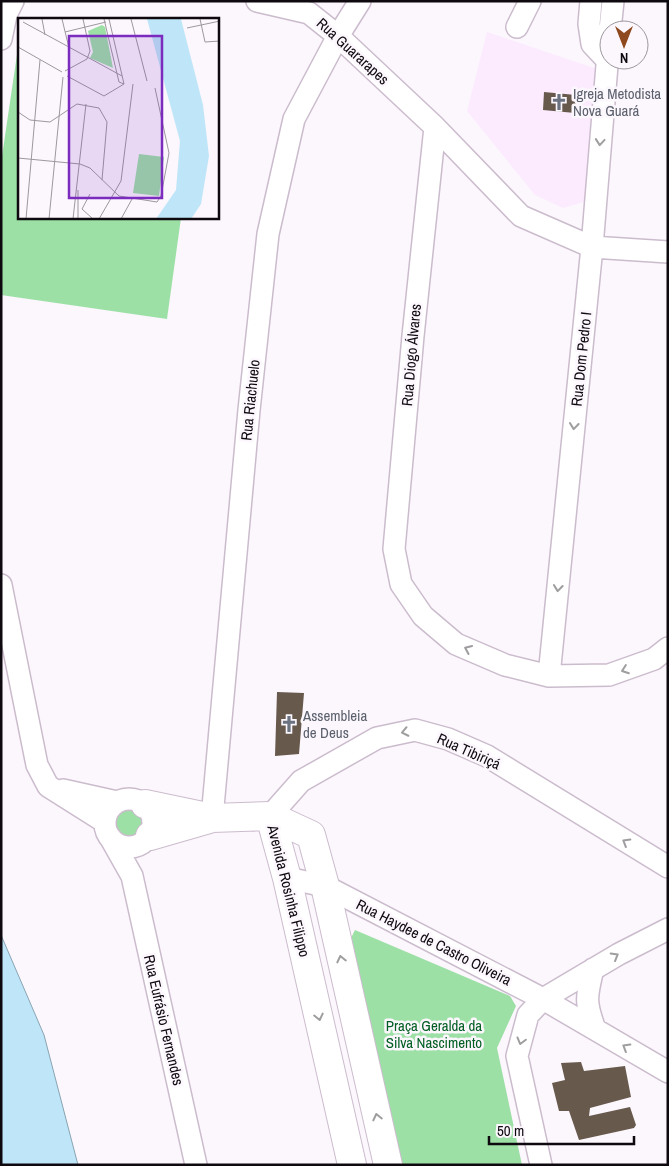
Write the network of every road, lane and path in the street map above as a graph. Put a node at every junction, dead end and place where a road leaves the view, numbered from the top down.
1 (13, 1) edge
2 (257, 1) edge
3 (360, 1) edge
4 (530, 1) edge
5 (591, 1) edge
6 (613, 1) edge
7 (611, 20) edge
8 (517, 27) dead end
9 (338, 36) junction
10 (1, 40) edge
11 (599, 47) edge
12 (606, 70) edge
13 (435, 127) junction
14 (592, 247) junction
15 (668, 252) edge
16 (1, 585) edge
17 (668, 648) edge
18 (549, 676) junction
19 (48, 786) junction
20 (117, 802) junction
21 (145, 804) junction
22 (270, 816) junction
23 (212, 818) junction
24 (107, 830) junction
25 (144, 841) junction
26 (668, 867) edge
27 (132, 876) junction
28 (287, 878) junction
29 (325, 886) junction
30 (668, 929) edge
31 (593, 970) junction
32 (543, 999) junction
33 (595, 1029) junction
34 (667, 1074) edge
35 (196, 1165) edge
36 (352, 1165) edge
37 (388, 1165) edge
38 (541, 1165) edge

1 - 10 street
2 - 9 street, Rua Guararapes
3 - 9 street, Rua Riachuelo
4 - 8 street
5 - 11 street
6 - 7 street
9 - 13 street, Rua Guararapes
9 - 23 street, Rua Riachuelo
12 -> 14 street, Rua Dom Pedro I
13 - 14 street, Rua Guararapes
18 -> 13 street, Rua Diogo Álvares
14 - 15 street, Rua Guararapes
14 -> 18 street, Rua Dom Pedro I
16 - 19 street
17 -> 18 street
19 - 20 street
19 - 24 street
20 - 21 street
20 - 24 street
21 - 23 street
21 - 25 street
22 - 23 street
26 -> 22 street, Rua Tibiriçá
22 - 28 street, Avenida Rosinha Filippo
22 - 29 street, Avenida Rosinha Filippo
23 - 25 street
24 - 25 street
24 - 27 street
25 - 27 street
27 - 35 street, Rua Eufrásio Fernandes
28 - 29 street, Rua Haydee de Castro Oliveira
28 -> 36 street, Avenida Rosinha Filippo
29 - 32 street, Rua Haydee de Castro Oliveira
37 -> 29 street, Avenida Rosinha Filippo
31 -> 30 street
31 - 32 street
31 - 33 street
32 - 33 street, Rua Haydee de Castro Oliveira
32 -> 38 street
34 -> 33 street, Rua Haydee de Castro Oliveira

